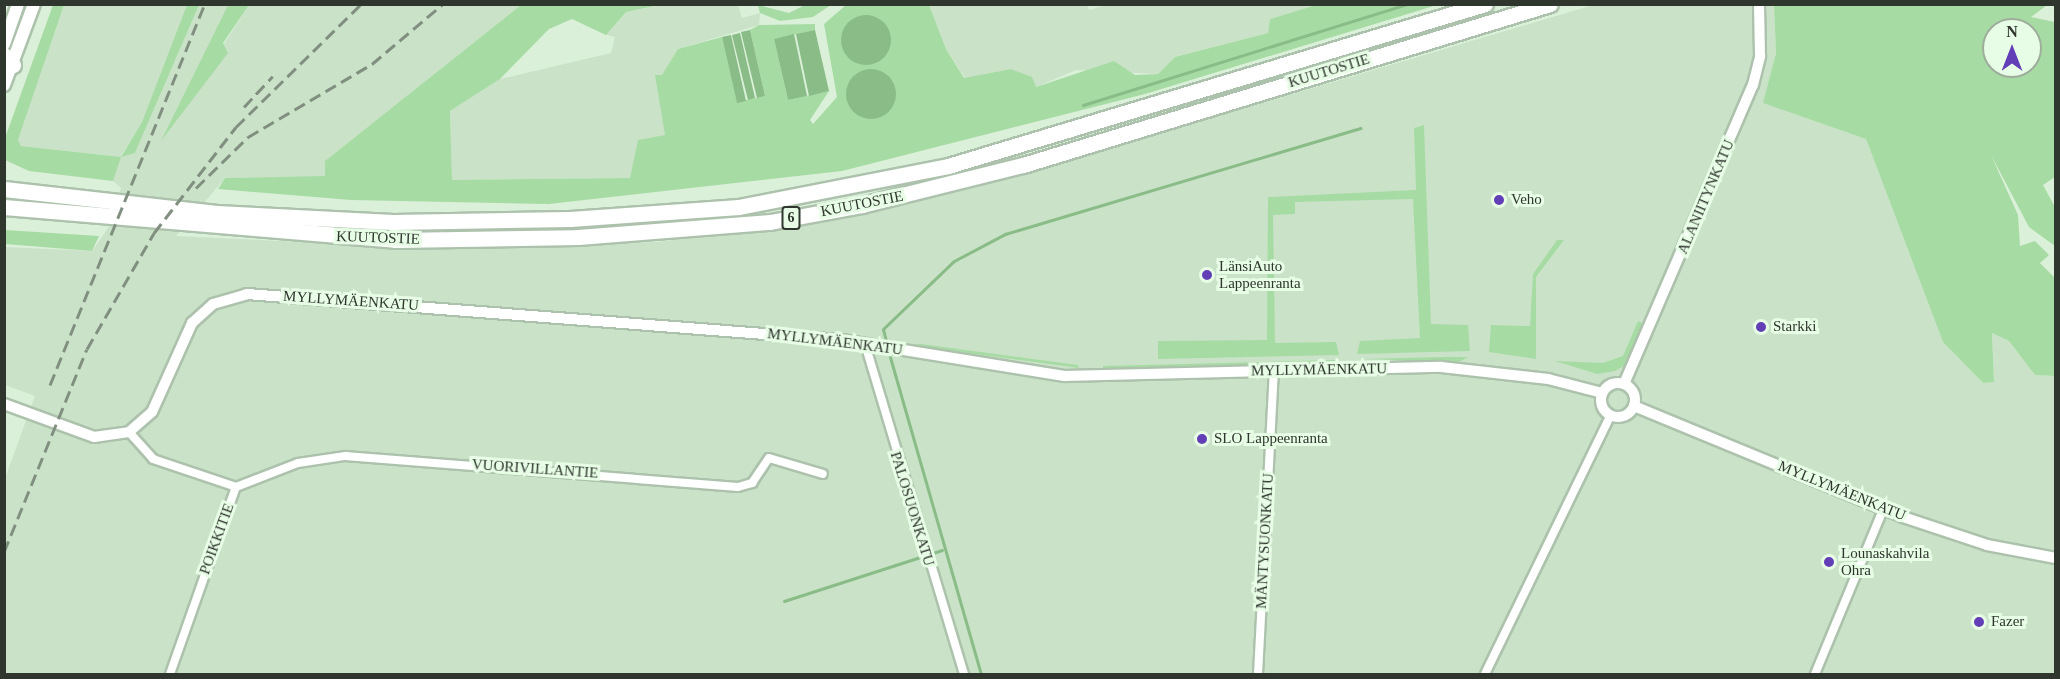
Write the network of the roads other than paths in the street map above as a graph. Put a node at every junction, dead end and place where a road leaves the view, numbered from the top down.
1 (18, 4) edge
2 (34, 4) edge
3 (1485, 4) edge
4 (1550, 4) edge
5 (1759, 4) edge
6 (4, 45) edge
7 (7, 63) edge
8 (4, 85) edge
9 (4, 181) edge
10 (4, 189) edge
11 (4, 207) edge
12 (217, 213) junction
13 (865, 344) junction
14 (1274, 371) junction
15 (1624, 384) junction
16 (1602, 393) junction
17 (4, 404) edge
18 (1634, 406) junction
19 (1610, 416) junction
20 (134, 430) junction
21 (823, 474) dead end
22 (236, 487) junction
23 (1883, 510) junction
24 (2055, 558) edge
25 (170, 675) edge
26 (964, 675) edge
27 (1258, 675) edge
28 (1485, 675) edge
29 (1815, 675) edge

1 - 6 main road
2 - 7 main road
3 - 12 highway, KUUTOSTIE / 6
4 - 11 highway, KUUTOSTIE / 6
5 - 15 main road, ALANIITYNKATU
7 - 8 main road
9 - 12 highway
10 - 12 highway, KUUTOSTIE / 6
13 - 14 main road, MYLLYMÄENKATU
13 - 20 main road, MYLLYMÄENKATU
13 - 26 street, PALOSUONKATU
14 - 16 main road, MYLLYMÄENKATU
14 - 27 street, MÄNTYSUONKATU
15 - 16 main road
15 - 18 main road
16 - 19 main road
17 - 20 main road
18 - 19 main road
18 - 23 main road, MYLLYMÄENKATU
19 - 28 street
20 - 22 street, POIKKITIE
21 - 22 street, VUORIVILLANTIE
22 - 25 street, POIKKITIE
23 - 24 main road, MYLLYMÄENKATU
23 - 29 street

